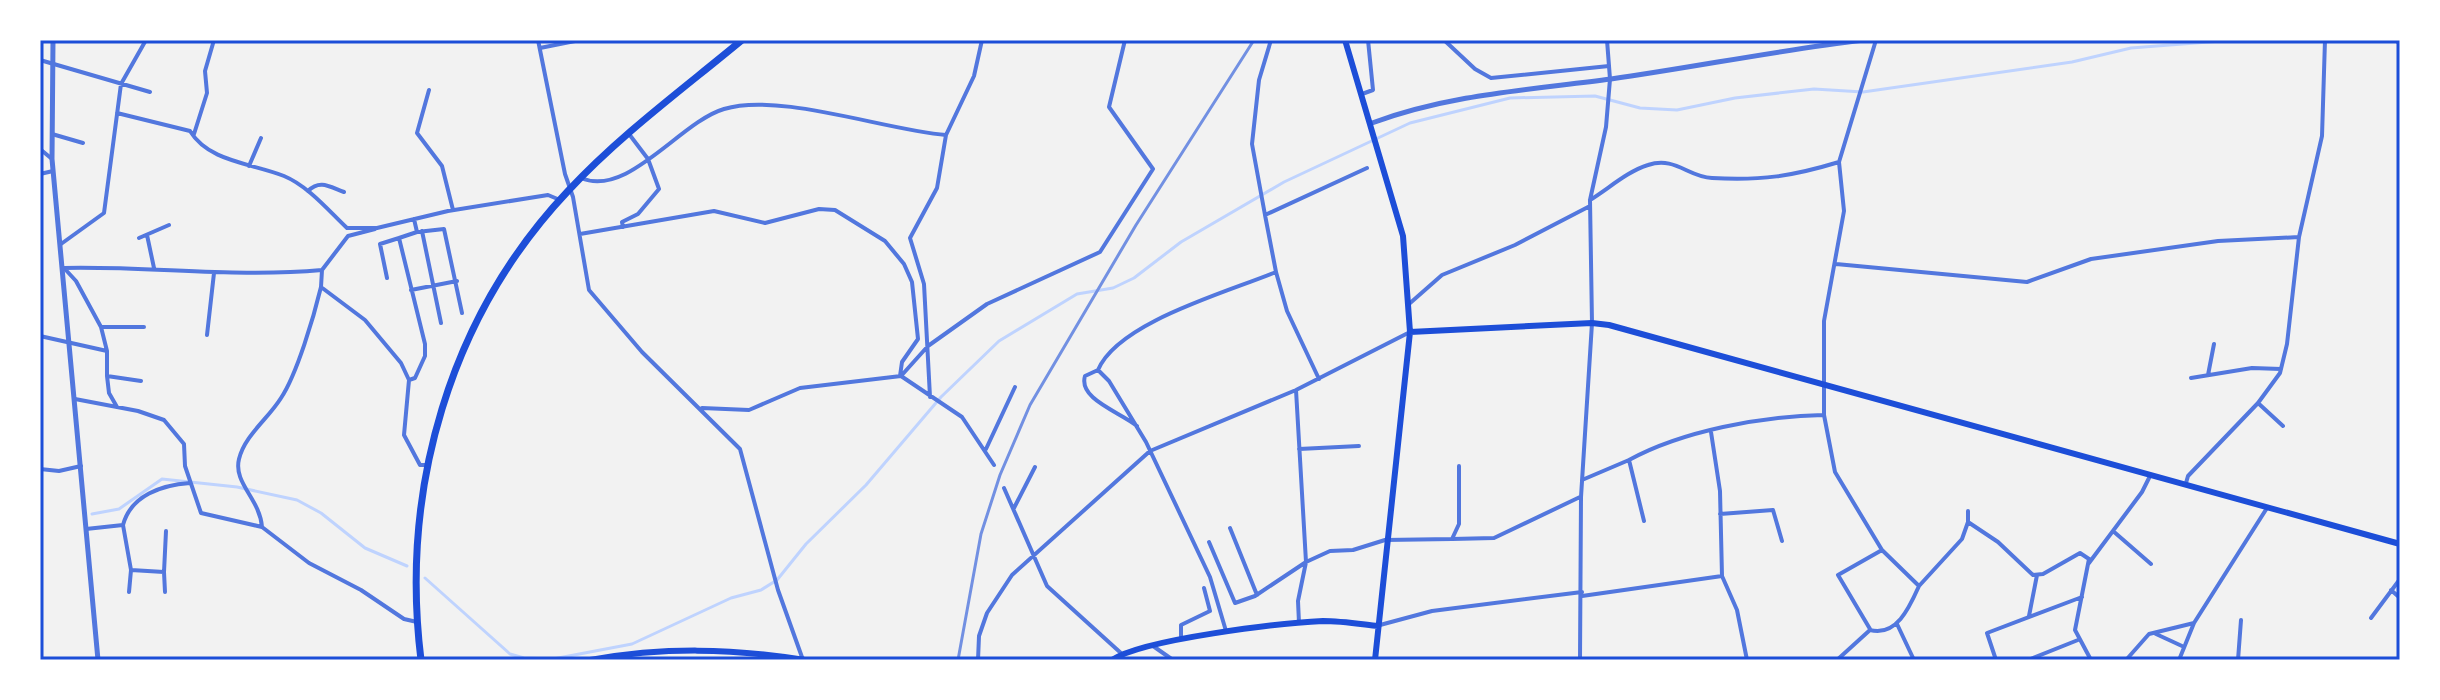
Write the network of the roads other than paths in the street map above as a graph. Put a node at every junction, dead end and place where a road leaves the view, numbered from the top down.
1 (53, 40) edge
2 (146, 40) edge
3 (214, 40) edge
4 (477, 40) edge
5 (507, 40) edge
6 (538, 40) edge
7 (580, 40) edge
8 (742, 40) edge
9 (982, 40) edge
10 (1125, 40) edge
11 (1271, 40) edge
12 (1345, 40) edge
13 (1368, 40) edge
14 (1444, 40) edge
15 (1607, 40) edge
16 (1864, 40) edge
17 (1876, 40) edge
18 (2325, 40) edge
19 (540, 48) junction
20 (40, 60) edge
21 (53, 63) junction
22 (1609, 66) junction
23 (1610, 79) junction
24 (121, 84) junction
25 (429, 90) dead end
26 (150, 92) dead end
27 (1362, 94) junction
28 (117, 113) junction
29 (1372, 123) junction
30 (52, 134) junction
31 (629, 134) junction
32 (193, 135) junction
33 (946, 135) junction
34 (261, 138) dead end
35 (83, 143) dead end
36 (40, 149) edge
37 (52, 159) junction
38 (648, 159) junction
39 (1839, 162) junction
40 (249, 166) junction
41 (1367, 168) dead end
42 (53, 171) junction
43 (40, 174) edge
44 (581, 178) junction
45 (570, 189) junction
46 (308, 191) junction
47 (344, 192) dead end
48 (560, 200) junction
49 (1590, 200) junction
50 (1590, 206) junction
51 (453, 210) junction
52 (1265, 215) junction
53 (414, 219) junction
54 (169, 225) dead end
55 (623, 227) junction
56 (377, 228) junction
57 (420, 231) junction
58 (580, 234) junction
59 (147, 235) junction
60 (2299, 237) junction
61 (139, 238) dead end
62 (399, 238) junction
63 (61, 244) junction
64 (1836, 264) junction
65 (64, 268) junction
66 (154, 268) junction
67 (322, 270) junction
68 (1276, 272) junction
69 (214, 273) junction
70 (387, 278) dead end
71 (457, 281) junction
72 (434, 286) junction
73 (321, 287) junction
74 (411, 290) junction
75 (1409, 304) junction
76 (462, 313) dead end
77 (441, 323) dead end
78 (1592, 323) junction
79 (101, 327) junction
80 (144, 327) dead end
81 (1410, 332) junction
82 (207, 335) dead end
83 (40, 336) edge
84 (69, 341) junction
85 (2214, 344) dead end
86 (928, 346) junction
87 (107, 351) junction
88 (2281, 369) junction
89 (1098, 370) junction
90 (2208, 375) junction
91 (107, 376) junction
92 (901, 376) junction
93 (2191, 378) dead end
94 (1319, 379) junction
95 (409, 380) junction
96 (141, 381) dead end
97 (1821, 383) junction
98 (1015, 387) dead end
99 (1296, 390) junction
100 (930, 397) junction
101 (75, 399) junction
102 (2258, 403) junction
103 (117, 407) junction
104 (702, 408) junction
105 (1824, 415) junction
106 (1137, 426) junction
107 (2283, 426) dead end
108 (1711, 432) junction
109 (1359, 446) dead end
110 (986, 449) junction
111 (1299, 449) junction
112 (1150, 451) junction
113 (1629, 460) junction
114 (427, 465) junction
115 (994, 465) dead end
116 (81, 466) junction
117 (1459, 466) dead end
118 (1035, 467) dead end
119 (40, 469) edge
120 (2151, 473) junction
121 (1582, 480) junction
122 (190, 483) junction
123 (2186, 483) junction
124 (1004, 488) dead end
125 (1581, 497) junction
126 (2269, 506) junction
127 (1014, 508) junction
128 (1968, 511) dead end
129 (1720, 514) junction
130 (1644, 521) dead end
131 (1968, 522) junction
132 (123, 525) junction
133 (262, 527) junction
134 (1230, 528) dead end
135 (86, 529) junction
136 (166, 531) dead end
137 (2113, 531) junction
138 (1452, 539) junction
139 (1385, 540) junction
140 (1782, 541) dead end
141 (1209, 542) dead end
142 (2400, 544) edge
143 (1882, 550) junction
144 (1034, 553) junction
145 (1306, 562) junction
146 (2089, 563) junction
147 (2151, 564) dead end
148 (131, 570) junction
149 (164, 572) junction
150 (2037, 575) junction
151 (1722, 576) junction
152 (2400, 579) edge
153 (1919, 586) junction
154 (1204, 588) dead end
155 (2391, 590) junction
156 (129, 592) dead end
157 (165, 592) dead end
158 (1582, 594) junction
159 (1257, 595) junction
160 (2082, 597) junction
161 (2400, 598) edge
162 (2028, 617) junction
163 (2371, 618) dead end
164 (2241, 620) dead end
165 (418, 622) junction
166 (2194, 623) junction
167 (1299, 624) junction
168 (1897, 624) junction
169 (1378, 626) junction
170 (1870, 630) junction
171 (2153, 633) junction
172 (1226, 634) junction
173 (1181, 639) junction
174 (2078, 640) junction
175 (1151, 645) junction
176 (2182, 646) junction
177 (1122, 654) junction
178 (98, 660) edge
179 (421, 660) edge
180 (590, 660) edge
181 (804, 660) edge
182 (978, 660) edge
183 (1112, 660) edge
184 (1173, 660) edge
185 (1375, 660) edge
186 (1580, 660) edge
187 (1747, 660) edge
188 (1837, 660) edge
189 (1914, 660) edge
190 (1996, 660) edge
191 (2028, 660) edge
192 (2091, 660) edge
193 (2126, 660) edge
194 (2179, 660) edge
195 (2238, 660) edge

1 - 21 street
2 - 24 street
3 - 32 street
4 - 5 street
6 - 19 street
7 - 19 street
8 - 31 main road
9 - 33 street
10 - 86 street
11 - 52 street
12 - 27 main road
13 - 27 street
14 - 22 street
15 - 22 street
16 - 23 street
17 - 39 street
18 - 60 street
19 - 45 street
20 - 21 street
21 - 24 street
21 - 30 street
22 - 23 street
23 - 29 street
23 - 49 street
24 - 26 street
24 - 28 street
25 - 51 street
27 - 29 main road
28 - 32 street
28 - 63 street
29 - 75 main road
30 - 35 street
30 - 37 street
31 - 38 street
31 - 44 main road
32 - 40 street
33 - 38 street
33 - 86 street
34 - 40 street
36 - 37 street
37 - 42 street
38 - 44 street
38 - 55 street
39 - 49 street
39 - 64 street
40 - 46 street
41 - 52 street
42 - 43 street
42 - 63 street
44 - 45 main road
45 - 48 main road
45 - 58 street
46 - 47 street
46 - 56 street
48 - 51 street
48 - 114 main road
49 - 50 street
50 - 75 street
50 - 78 street
51 - 53 street
52 - 68 street
53 - 56 street
53 - 57 street
54 - 59 street
55 - 58 street
55 - 92 street
56 - 67 street
57 - 62 street
57 - 71 street
57 - 72 street
58 - 104 street
59 - 61 street
59 - 66 street
60 - 64 street
60 - 88 street
62 - 70 street
62 - 74 street
63 - 65 street
64 - 97 street
65 - 66 street
65 - 79 street
65 - 84 street
66 - 69 street
67 - 69 street
67 - 73 street
68 - 89 street
68 - 94 street
69 - 82 street
71 - 72 street
71 - 76 street
72 - 74 street
72 - 77 street
73 - 95 street
73 - 133 street
74 - 95 street
75 - 81 main road
78 - 81 main road
78 - 97 main road
78 - 121 street
79 - 80 street
79 - 87 street
81 - 94 street
81 - 139 main road
83 - 84 street
84 - 87 street
84 - 101 street
85 - 90 street
86 - 92 street
86 - 100 street
87 - 91 street
88 - 90 street
88 - 102 street
89 - 106 street
89 - 106 street
90 - 93 street
91 - 96 street
91 - 103 street
92 - 100 street
92 - 104 street
94 - 99 street
95 - 114 street
97 - 105 street
97 - 120 main road
98 - 110 street
99 - 111 street
99 - 112 street
100 - 110 street
101 - 103 street
101 - 116 street
102 - 107 street
102 - 123 street
103 - 122 street
104 - 181 street
105 - 108 street
105 - 143 street
106 - 112 street
108 - 113 street
108 - 129 street
109 - 111 street
110 - 115 street
111 - 145 street
112 - 144 street
112 - 172 street
113 - 121 street
113 - 130 street
114 - 165 main road
116 - 119 street
116 - 135 street
117 - 138 street
118 - 127 street
120 - 123 main road
120 - 137 street
121 - 125 street
122 - 132 street
122 - 133 street
123 - 126 main road
124 - 127 street
125 - 138 street
125 - 158 street
126 - 142 main road
126 - 166 street
127 - 144 street
128 - 131 street
129 - 140 street
129 - 151 street
131 - 150 street
131 - 153 street
132 - 135 street
132 - 148 street
133 - 165 street
134 - 159 street
135 - 178 street
136 - 149 street
137 - 146 street
137 - 147 street
138 - 139 street
139 - 145 street
139 - 169 main road
141 - 159 street
143 - 153 street
143 - 170 street
144 - 177 street
144 - 182 street
145 - 159 street
145 - 167 street
146 - 150 street
146 - 160 street
148 - 149 street
148 - 156 street
149 - 157 street
150 - 162 street
151 - 158 street
151 - 187 street
152 - 155 street
153 - 168 street
154 - 173 street
155 - 161 street
155 - 163 street
158 - 169 street
158 - 186 street
160 - 162 street
160 - 174 street
162 - 190 street
164 - 195 street
165 - 179 main road
166 - 171 street
166 - 176 street
167 - 169 main road
167 - 172 main road
168 - 170 street
168 - 189 street
169 - 185 main road
170 - 188 street
171 - 176 street
171 - 193 street
172 - 173 main road
173 - 175 main road
174 - 191 street
174 - 192 street
175 - 177 main road
175 - 184 street
176 - 194 street
177 - 183 main road
180 - 181 main road

